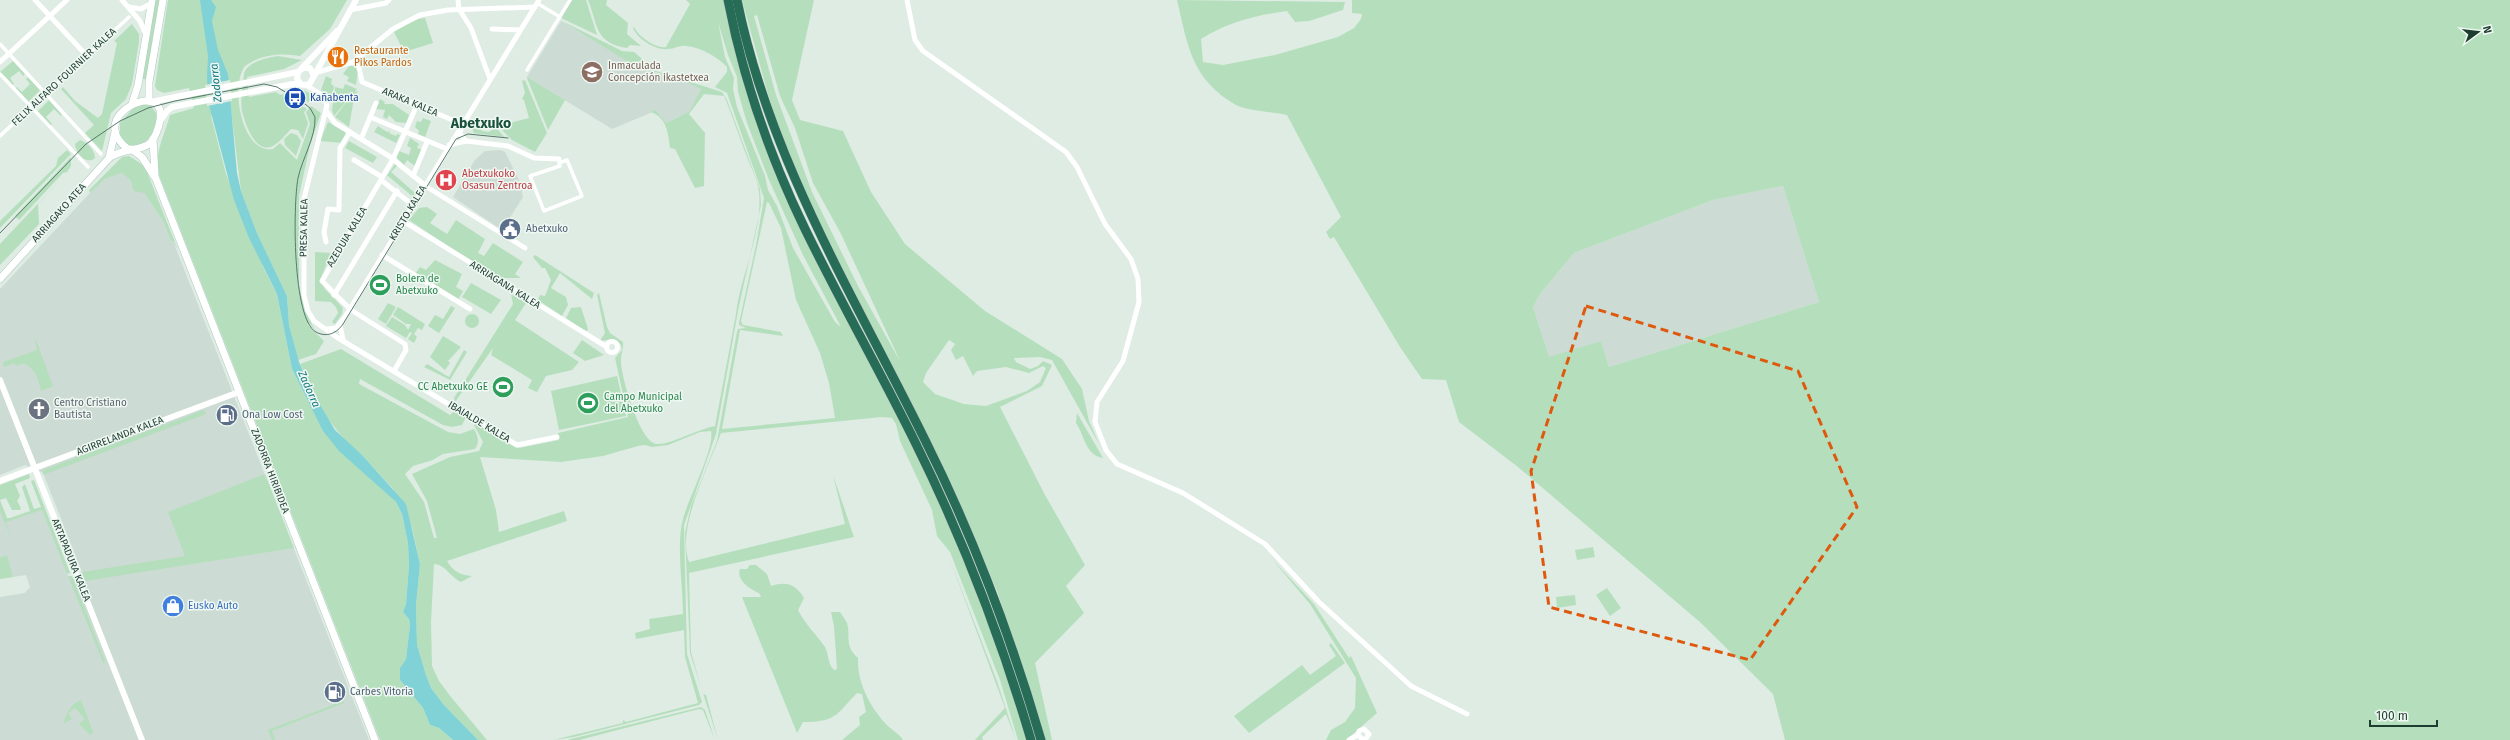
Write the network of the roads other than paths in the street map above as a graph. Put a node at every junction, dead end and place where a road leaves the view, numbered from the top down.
1 (36, 0) edge
2 (67, 0) edge
3 (122, 0) edge
4 (163, 0) edge
5 (356, 0) edge
6 (389, 0) edge
7 (458, 0) edge
8 (570, 0) edge
9 (728, 0) edge
10 (737, 0) edge
11 (907, 0) edge
12 (152, 1) edge
13 (537, 3) edge
14 (127, 6) junction
15 (459, 9) junction
16 (350, 10) junction
17 (50, 16) junction
18 (129, 17) dead end
19 (560, 17) junction
20 (340, 29) junction
21 (492, 29) dead end
22 (520, 30) junction
23 (147, 37) junction
24 (0, 44) edge
25 (9, 54) junction
26 (87, 56) junction
27 (0, 62) edge
28 (353, 62) junction
29 (527, 70) dead end
30 (299, 71) junction
31 (0, 74) edge
32 (316, 74) junction
33 (490, 79) junction
34 (304, 85) junction
35 (45, 95) junction
36 (150, 101) junction
37 (376, 103) dead end
38 (132, 104) junction
39 (417, 105) junction
40 (32, 107) junction
41 (327, 112) junction
42 (370, 117) junction
43 (160, 121) junction
44 (462, 124) junction
45 (116, 130) junction
46 (350, 132) junction
47 (404, 132) junction
48 (0, 136) edge
49 (153, 139) junction
50 (361, 139) junction
51 (466, 141) junction
52 (427, 142) junction
53 (448, 147) junction
54 (130, 149) junction
55 (101, 154) dead end
56 (109, 158) junction
57 (393, 159) junction
58 (559, 159) dead end
59 (354, 160) dead end
60 (88, 168) dead end
61 (413, 176) junction
62 (382, 178) junction
63 (156, 179) junction
64 (425, 186) junction
65 (579, 188) joint
66 (397, 191) junction
67 (410, 203) dead end
68 (403, 221) junction
69 (326, 242) dead end
70 (525, 248) dead end
71 (382, 255) junction
72 (8, 268) junction
73 (0, 273) edge
74 (0, 279) edge
75 (334, 295) junction
76 (349, 309) junction
77 (470, 309) dead end
78 (340, 324) junction
79 (325, 329) junction
80 (343, 340) junction
81 (607, 347) dead end
82 (394, 371) junction
83 (0, 380) edge
84 (239, 392) junction
85 (557, 438) dead end
86 (35, 468) junction
87 (0, 481) edge
88 (1466, 714) dead end
89 (1358, 735) junction
90 (142, 740) edge
91 (375, 740) edge
92 (1031, 740) edge
93 (1041, 740) edge
94 (1349, 740) edge
95 (1364, 740) edge

1 - 17 street
2 - 17 street
3 - 14 street
4 - 36 main road
5 - 16 street
6 - 16 street
7 - 15 street
8 - 19 street
9 - 92 highway
10 - 93 highway
11 - 88 street
12 - 14 street
12 - 23 main road
13 - 15 street
13 - 19 street
13 - 22 street, KRISTO KALEA
14 - 23 street
15 - 28 street
15 - 33 street
16 - 20 street
17 - 25 street
17 - 26 street
18 - 26 street, FELIX ALFARO FOURNIER KALEA
19 - 29 street
20 - 30 street
20 - 32 street
21 - 22 street
22 - 33 street, KRISTO KALEA
23 - 38 main road
24 - 25 street
25 - 27 street
25 - 35 street
26 - 35 street, FELIX ALFARO FOURNIER KALEA
28 - 32 street
28 - 39 street, ARAKA KALEA
30 - 32 street
30 - 34 street
30 - 36 street
31 - 40 street
32 - 34 street
33 - 44 street, KRISTO KALEA
34 - 41 street
34 - 43 street
35 - 40 street, FELIX ALFARO FOURNIER KALEA
35 - 55 street
36 - 38 main road
36 - 43 main road
37 - 42 street
38 - 45 main road
39 - 44 street, ARAKA KALEA
39 - 47 street, AZEDUIA KALEA
40 - 48 street, FELIX ALFARO FOURNIER KALEA
40 - 60 street
41 - 46 street
41 - 79 street, PRESA KALEA
42 - 47 street
42 - 50 street
43 - 49 main road, ZADORRA HIRIBIDEA
44 - 51 street
44 - 53 street, KRISTO KALEA
45 - 54 main road, ZADORRA HIRIBIDEA
45 - 56 main road, ARRIAGAKO ATEA
46 - 50 street
46 - 69 street
47 - 52 street
47 - 57 street, AZEDUIA KALEA
49 - 54 main road
49 - 63 main road, ZADORRA HIRIBIDEA
50 - 57 street
51 - 53 street
51 - 58 street
52 - 53 street
52 - 61 street
53 - 64 street, KRISTO KALEA
54 - 56 main road, ARRIAGAKO ATEA
54 - 63 main road, ZADORRA HIRIBIDEA
56 - 72 main road, ARRIAGAKO ATEA
57 - 61 street
57 - 62 street, AZEDUIA KALEA
59 - 62 street
61 - 64 street
62 - 66 street
62 - 75 street, AZEDUIA KALEA
63 - 84 main road, ZADORRA HIRIBIDEA
64 - 68 street, KRISTO KALEA
64 - 70 street
65 - 65 street
66 - 67 street
66 - 75 street
68 - 71 street, KRISTO KALEA
68 - 81 street, ARRIAGANA KALEA
71 - 76 street, KRISTO KALEA
71 - 77 street
72 - 73 main road, ARRIAGAKO ATEA
72 - 74 main road, ARRIAGAKO ATEA
75 - 76 street, AZEDUIA KALEA
76 - 78 street, KRISTO KALEA
76 - 82 street, AZEDUIA KALEA
78 - 79 street
78 - 80 street
79 - 80 street, IBAIALDE KALEA
80 - 82 street, IBAIALDE KALEA
82 - 85 street, IBAIALDE KALEA
83 - 86 street, ARTAPADURA KALEA
84 - 86 street, AGIRRELANDA KALEA
84 - 91 main road, ZADORRA HIRIBIDEA
86 - 87 street, AGIRRELANDA KALEA
86 - 90 street, ARTAPADURA KALEA
89 - 94 street
89 - 95 street
89 - 95 street

